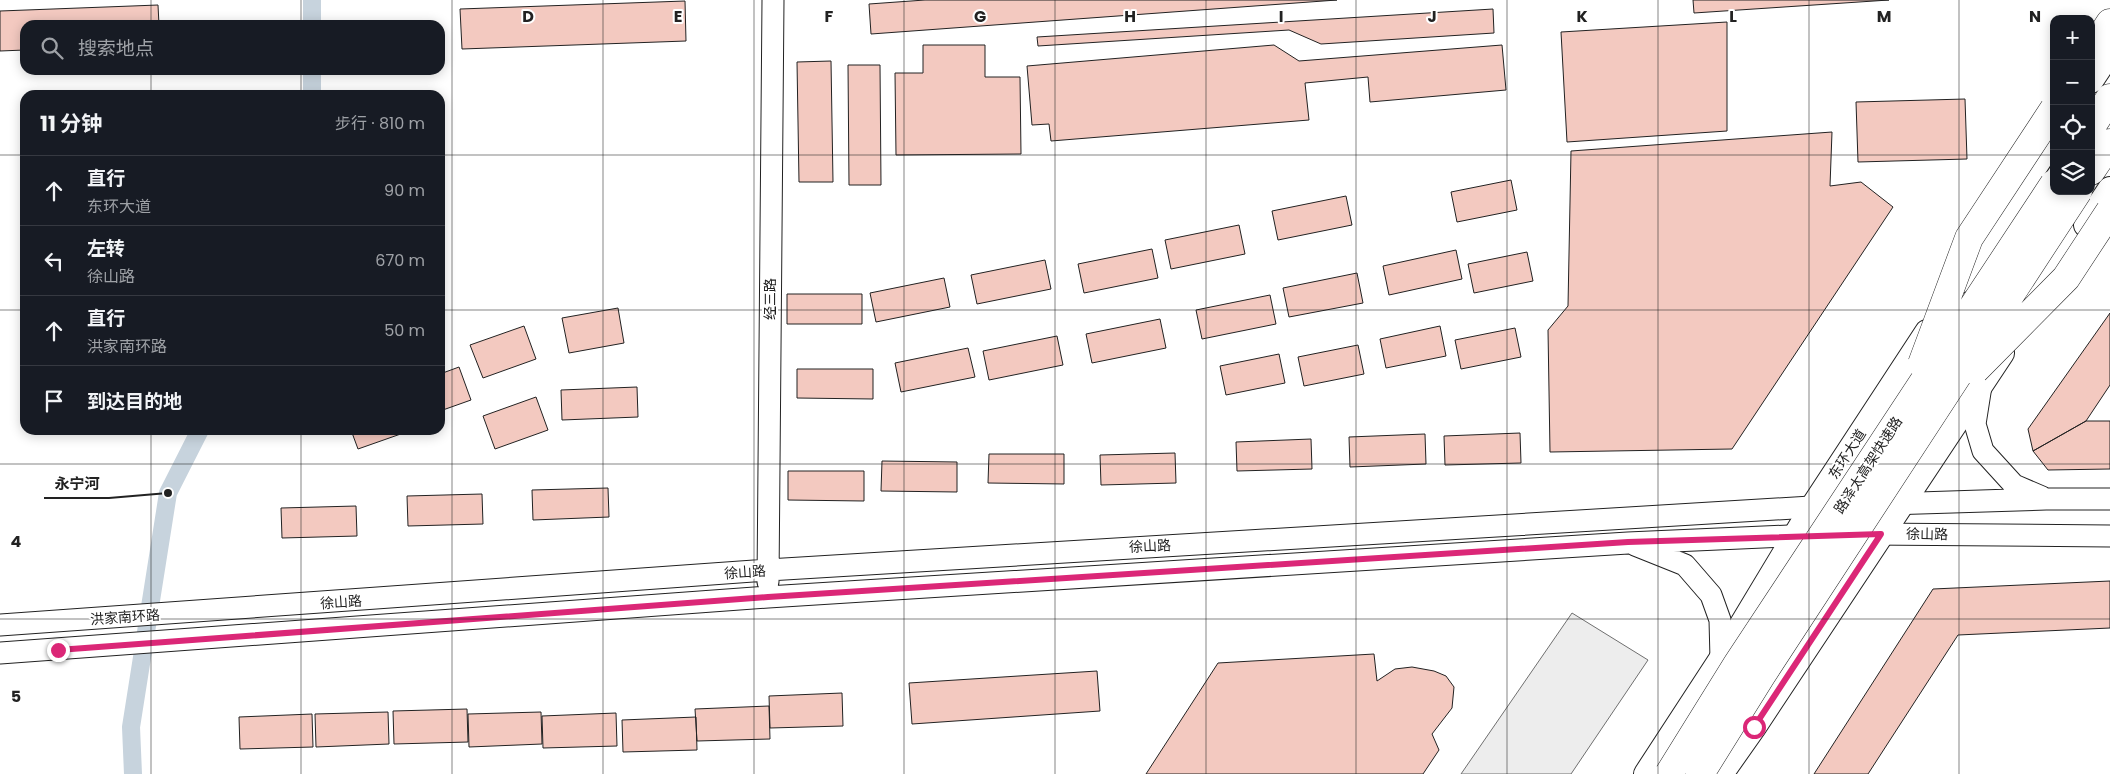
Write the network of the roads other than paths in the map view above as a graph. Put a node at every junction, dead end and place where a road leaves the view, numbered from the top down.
1 (773, 0) edge
2 (2110, 23) edge
3 (2095, 46) edge
4 (2110, 52) edge
5 (2095, 75) edge
6 (2110, 98) edge
7 (2050, 115) edge
8 (2095, 121) edge
9 (2110, 143) edge
10 (2050, 144) edge
11 (2095, 165) edge
12 (2110, 189) edge
13 (2050, 190) edge
14 (2075, 195) edge
15 (2110, 211) edge
16 (1981, 386) junction
17 (1904, 411) junction
18 (1932, 414) junction
19 (2046, 499) junction
20 (2110, 499) edge
21 (1902, 504) junction
22 (1813, 506) junction
23 (1881, 534) junction
24 (1796, 535) junction
25 (2110, 536) edge
26 (1628, 542) junction
27 (768, 570) junction
28 (768, 597) junction
29 (190, 613) joint
30 (0, 625) edge
31 (188, 641) joint
32 (0, 653) edge
33 (1721, 659) junction
34 (1646, 774) edge
35 (1669, 774) edge
36 (1700, 774) edge
37 (1721, 774) edge

1 - 27 main road, 经三路
2 - 3 highway
4 - 5 main road
6 - 8 highway
7 - 17 highway, bridge
9 - 11 highway
10 - 22 main road, 东环大道
12 - 16 main road
13 - 17 highway, 路泽太高架快速路, bridge
14 - 18 highway, 路泽太高架快速路, bridge
15 - 18 highway, bridge
16 - 19 main road
16 - 21 main road
17 - 35 highway, 路泽太高架快速路, bridge
18 - 36 highway, 路泽太高架快速路, bridge
19 - 20 main road, 徐山路
19 - 21 main road, 徐山路
21 - 22 main road, 徐山路
21 - 23 main road
22 - 24 main road, 东环大道
22 - 27 main road, 徐山路
23 - 24 main road, 徐山路
23 - 25 main road, 徐山路
23 - 37 main road
24 - 26 main road, 徐山路
24 - 33 main road, 东环大道
26 - 28 main road, 徐山路
26 - 33 main road
27 - 28 main road, 经三路
27 - 29 main road, 徐山路
28 - 31 main road, 徐山路
29 - 30 main road, 洪家南环路
31 - 32 main road, 洪家南环路
33 - 34 main road, 东环大道

